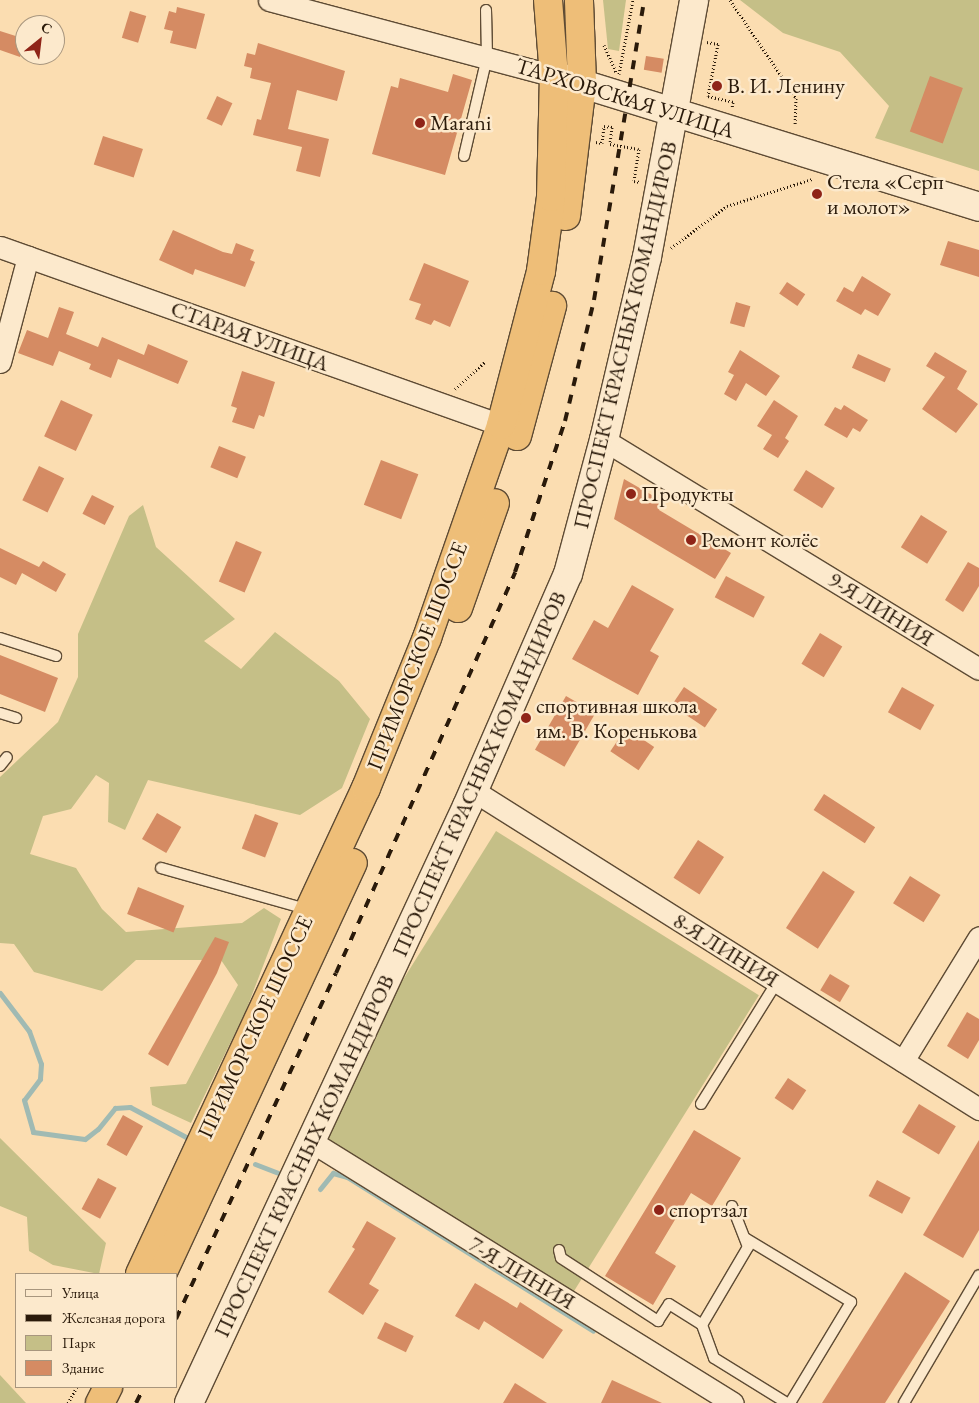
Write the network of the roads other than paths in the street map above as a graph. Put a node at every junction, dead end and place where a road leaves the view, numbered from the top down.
1 (269, 0) edge
2 (548, 0) edge
3 (578, 0) edge
4 (694, 0) edge
5 (318, 7) edge
6 (486, 10) dead end
7 (487, 57) junction
8 (554, 76) junction
9 (582, 83) junction
10 (675, 113) junction
11 (464, 156) dead end
12 (979, 207) edge
13 (0, 247) edge
14 (28, 257) junction
15 (0, 362) edge
16 (501, 425) junction
17 (604, 440) junction
18 (0, 638) edge
19 (56, 656) dead end
20 (979, 670) edge
21 (0, 713) edge
22 (16, 718) dead end
23 (7, 757) dead end
24 (0, 766) edge
25 (474, 791) junction
26 (161, 868) dead end
27 (310, 910) junction
28 (979, 937) edge
29 (777, 982) junction
30 (902, 1061) junction
31 (701, 1104) dead end
32 (979, 1109) edge
33 (312, 1142) junction
34 (732, 1206) dead end
35 (744, 1238) junction
36 (558, 1250) dead end
37 (140, 1273) edge
38 (162, 1273) edge
39 (979, 1275) edge
40 (702, 1326) junction
41 (88, 1388) edge
42 (108, 1388) edge
43 (81, 1403) edge
44 (100, 1403) edge
45 (189, 1403) edge
46 (733, 1403) edge
47 (788, 1403) edge
48 (904, 1403) edge

1 - 5 street, ТАРХОВСКАЯ УЛИЦА
2 - 8 highway, ПРИМОРСКОЕ ШОССЕ
3 - 9 highway, ПРИМОРСКОЕ ШОССЕ
4 - 10 street, ПРОСПЕКТ КРАСНЫХ КОМАНДИРОВ
5 - 7 street, ТАРХОВСКАЯ УЛИЦА
6 - 7 lane
7 - 8 street, ТАРХОВСКАЯ УЛИЦА
7 - 11 lane
8 - 9 street, ТАРХОВСКАЯ УЛИЦА
8 - 16 highway, ПРИМОРСКОЕ ШОССЕ
9 - 10 street, ТАРХОВСКАЯ УЛИЦА
9 - 38 highway, ПРИМОРСКОЕ ШОССЕ
10 - 12 street, ТАРХОВСКАЯ УЛИЦА
10 - 17 street, ПРОСПЕКТ КРАСНЫХ КОМАНДИРОВ
13 - 14 street, СТАРАЯ УЛИЦА
14 - 15 street
14 - 16 street, СТАРАЯ УЛИЦА
16 - 27 highway, ПРИМОРСКОЕ ШОССЕ
17 - 20 street, 9-Я ЛИНИЯ
17 - 25 street, ПРОСПЕКТ КРАСНЫХ КОМАНДИРОВ
18 - 19 lane
21 - 22 lane
23 - 24 lane
25 - 29 street, 8-Я ЛИНИЯ
25 - 33 street, ПРОСПЕКТ КРАСНЫХ КОМАНДИРОВ
26 - 27 lane
27 - 37 highway, ПРИМОРСКОЕ ШОССЕ
28 - 30 street
29 - 30 street, 8-Я ЛИНИЯ
29 - 31 lane
30 - 32 street, 8-Я ЛИНИЯ
33 - 45 street, ПРОСПЕКТ КРАСНЫХ КОМАНДИРОВ
33 - 46 street, 7-Я ЛИНИЯ
34 - 35 lane
35 - 40 lane
35 - 47 lane
36 - 40 lane
39 - 48 lane
40 - 47 lane
41 - 43 highway
42 - 44 highway

